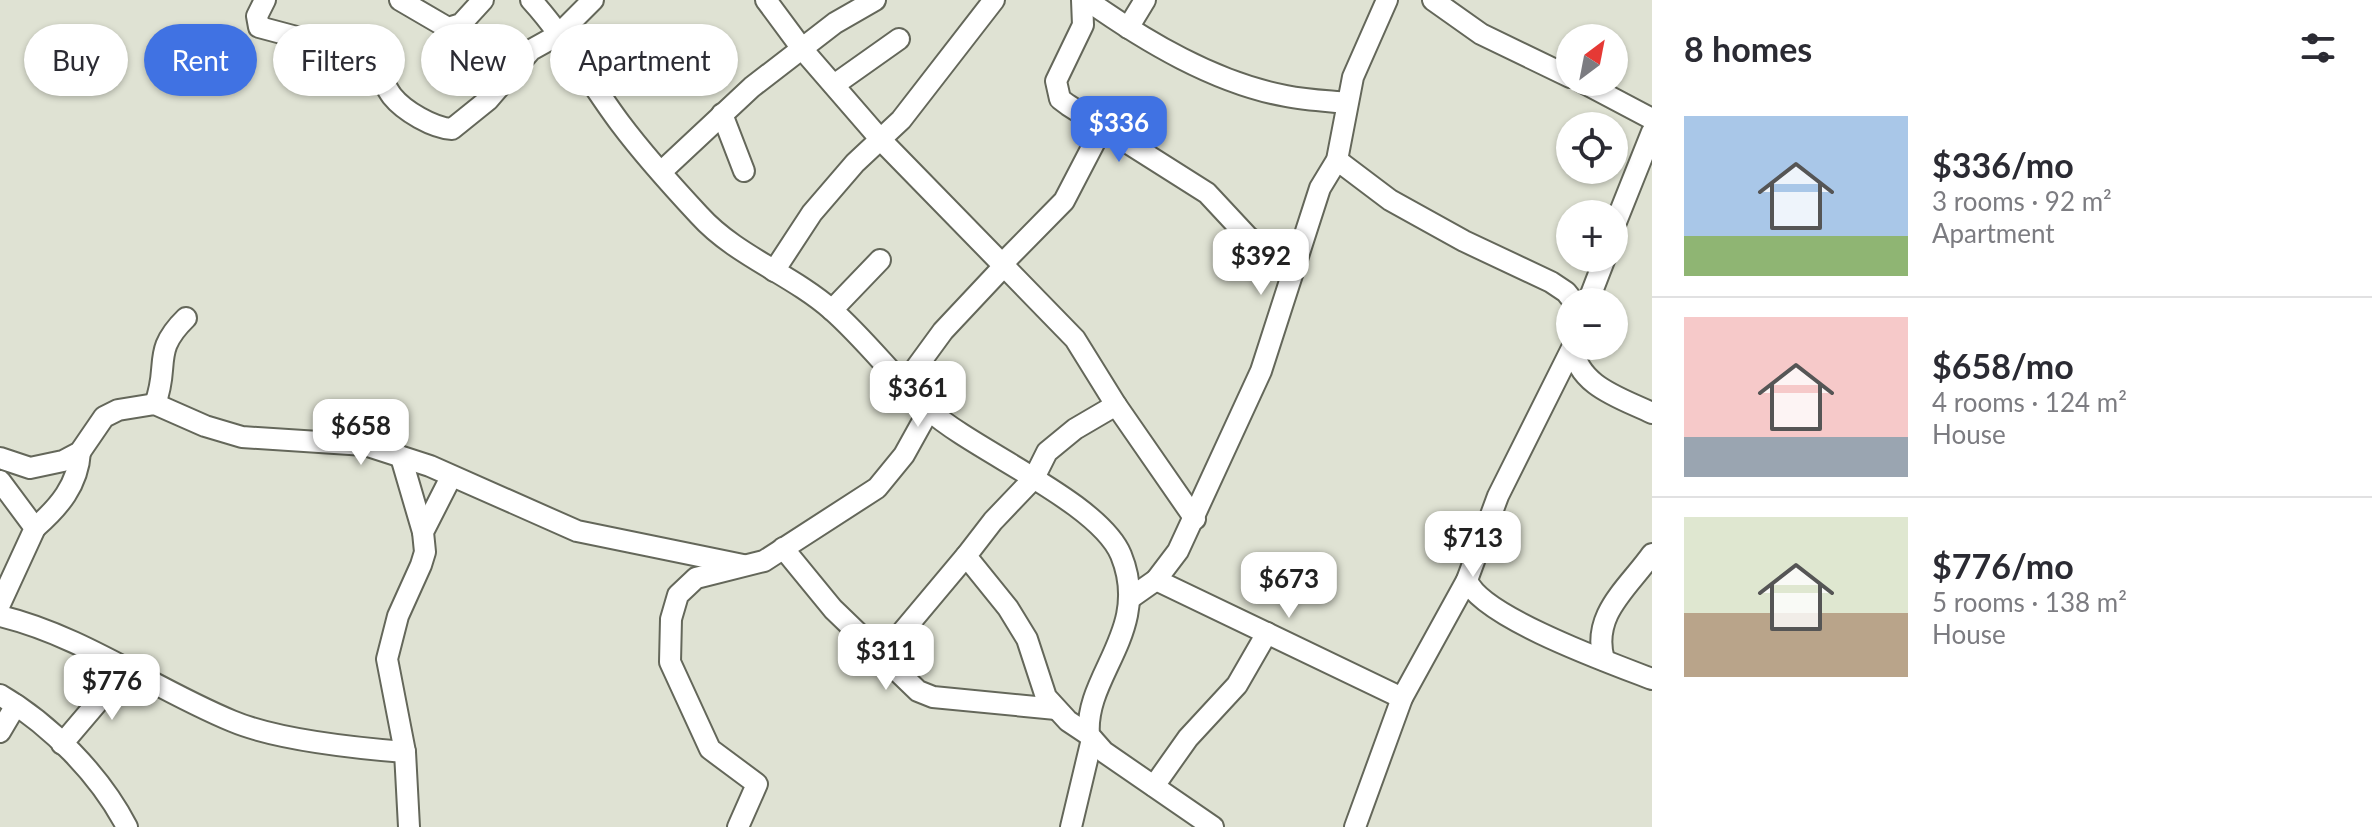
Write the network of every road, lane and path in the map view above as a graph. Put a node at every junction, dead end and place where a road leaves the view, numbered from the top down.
1 (265, 0) edge
2 (400, 0) edge
3 (483, 0) edge
4 (531, 0) edge
5 (593, 0) edge
6 (766, 0) edge
7 (875, 0) edge
8 (994, 0) edge
9 (1084, 0) edge
10 (1145, 0) edge
11 (1387, 0) edge
12 (1433, 0) edge
13 (569, 24) edge
14 (550, 25) edge
15 (1128, 28) junction
16 (550, 39) edge
17 (899, 39) dead end
18 (803, 50) junction
19 (1556, 70) edge
20 (834, 85) junction
21 (601, 96) edge
22 (1608, 96) edge
23 (1347, 103) junction
24 (722, 114) junction
25 (1652, 119) edge
26 (1102, 128) junction
27 (1652, 132) edge
28 (881, 140) junction
29 (1337, 160) junction
30 (744, 171) dead end
31 (661, 172) junction
32 (1625, 200) edge
33 (880, 260) dead end
34 (1004, 266) junction
35 (1293, 266) junction
36 (774, 271) junction
37 (1558, 288) edge
38 (832, 310) junction
39 (186, 318) dead end
40 (1566, 360) edge
41 (1575, 360) edge
42 (905, 383) junction
43 (155, 404) junction
44 (1116, 405) junction
45 (929, 410) junction
46 (1652, 413) edge
47 (80, 452) junction
48 (401, 457) junction
49 (0, 458) edge
50 (451, 477) junction
51 (1034, 478) junction
52 (0, 481) edge
53 (1195, 519) junction
54 (35, 528) junction
55 (423, 532) junction
56 (783, 548) junction
57 (1652, 554) edge
58 (966, 556) junction
59 (743, 565) junction
60 (1156, 580) junction
61 (1467, 580) junction
62 (1129, 599) junction
63 (1456, 601) junction
64 (0, 604) edge
65 (1487, 604) junction
66 (0, 616) edge
67 (1267, 633) junction
68 (883, 655) junction
69 (1604, 660) junction
70 (125, 670) junction
71 (1652, 679) edge
72 (1402, 698) junction
73 (8, 700) edge
74 (1056, 709) junction
75 (0, 732) edge
76 (1090, 737) junction
77 (62, 744) junction
78 (405, 752) junction
79 (1154, 786) junction
80 (127, 827) edge
81 (409, 827) edge
82 (738, 827) edge
83 (1071, 827) edge
84 (1213, 827) edge
85 (1355, 827) edge

1 - 16 street
2 - 3 street
4 - 14 street
5 - 13 street
6 - 18 street
7 - 18 street
8 - 28 street
9 - 15 street
9 - 26 street
10 - 15 street
11 - 23 street
12 - 19 street
15 - 23 street
17 - 20 street
18 - 20 street
18 - 24 street
20 - 28 street
21 - 31 street
22 - 25 street
23 - 29 street
24 - 30 street
24 - 31 street
26 - 34 street
26 - 35 street
27 - 32 street
28 - 34 street
28 - 36 street
29 - 35 street
29 - 37 street
31 - 36 street
33 - 38 street
34 - 42 street
34 - 44 street
35 - 53 street
36 - 38 street
38 - 42 street
39 - 43 street
40 - 61 street
41 - 46 street
42 - 45 street
43 - 47 street
43 - 48 street
44 - 51 street
44 - 53 street
45 - 51 street
45 - 56 street
47 - 49 street
47 - 54 street
48 - 50 street
48 - 55 street
50 - 55 street
50 - 59 street
51 - 58 street
51 - 62 street
52 - 54 street
53 - 60 street
54 - 64 street
55 - 78 street
56 - 59 street
56 - 68 street
57 - 69 street
58 - 68 street
58 - 74 street
59 - 82 street
60 - 62 street
60 - 67 street
61 - 63 street
61 - 65 street
62 - 76 street
63 - 65 street
63 - 72 street
65 - 69 street
66 - 70 street
67 - 72 street
67 - 79 street
68 - 74 street
69 - 71 street
70 - 77 street
70 - 78 street
72 - 85 street
73 - 75 street
73 - 77 street
74 - 76 street
76 - 79 street
76 - 83 street
77 - 80 street
78 - 81 street
79 - 84 street

